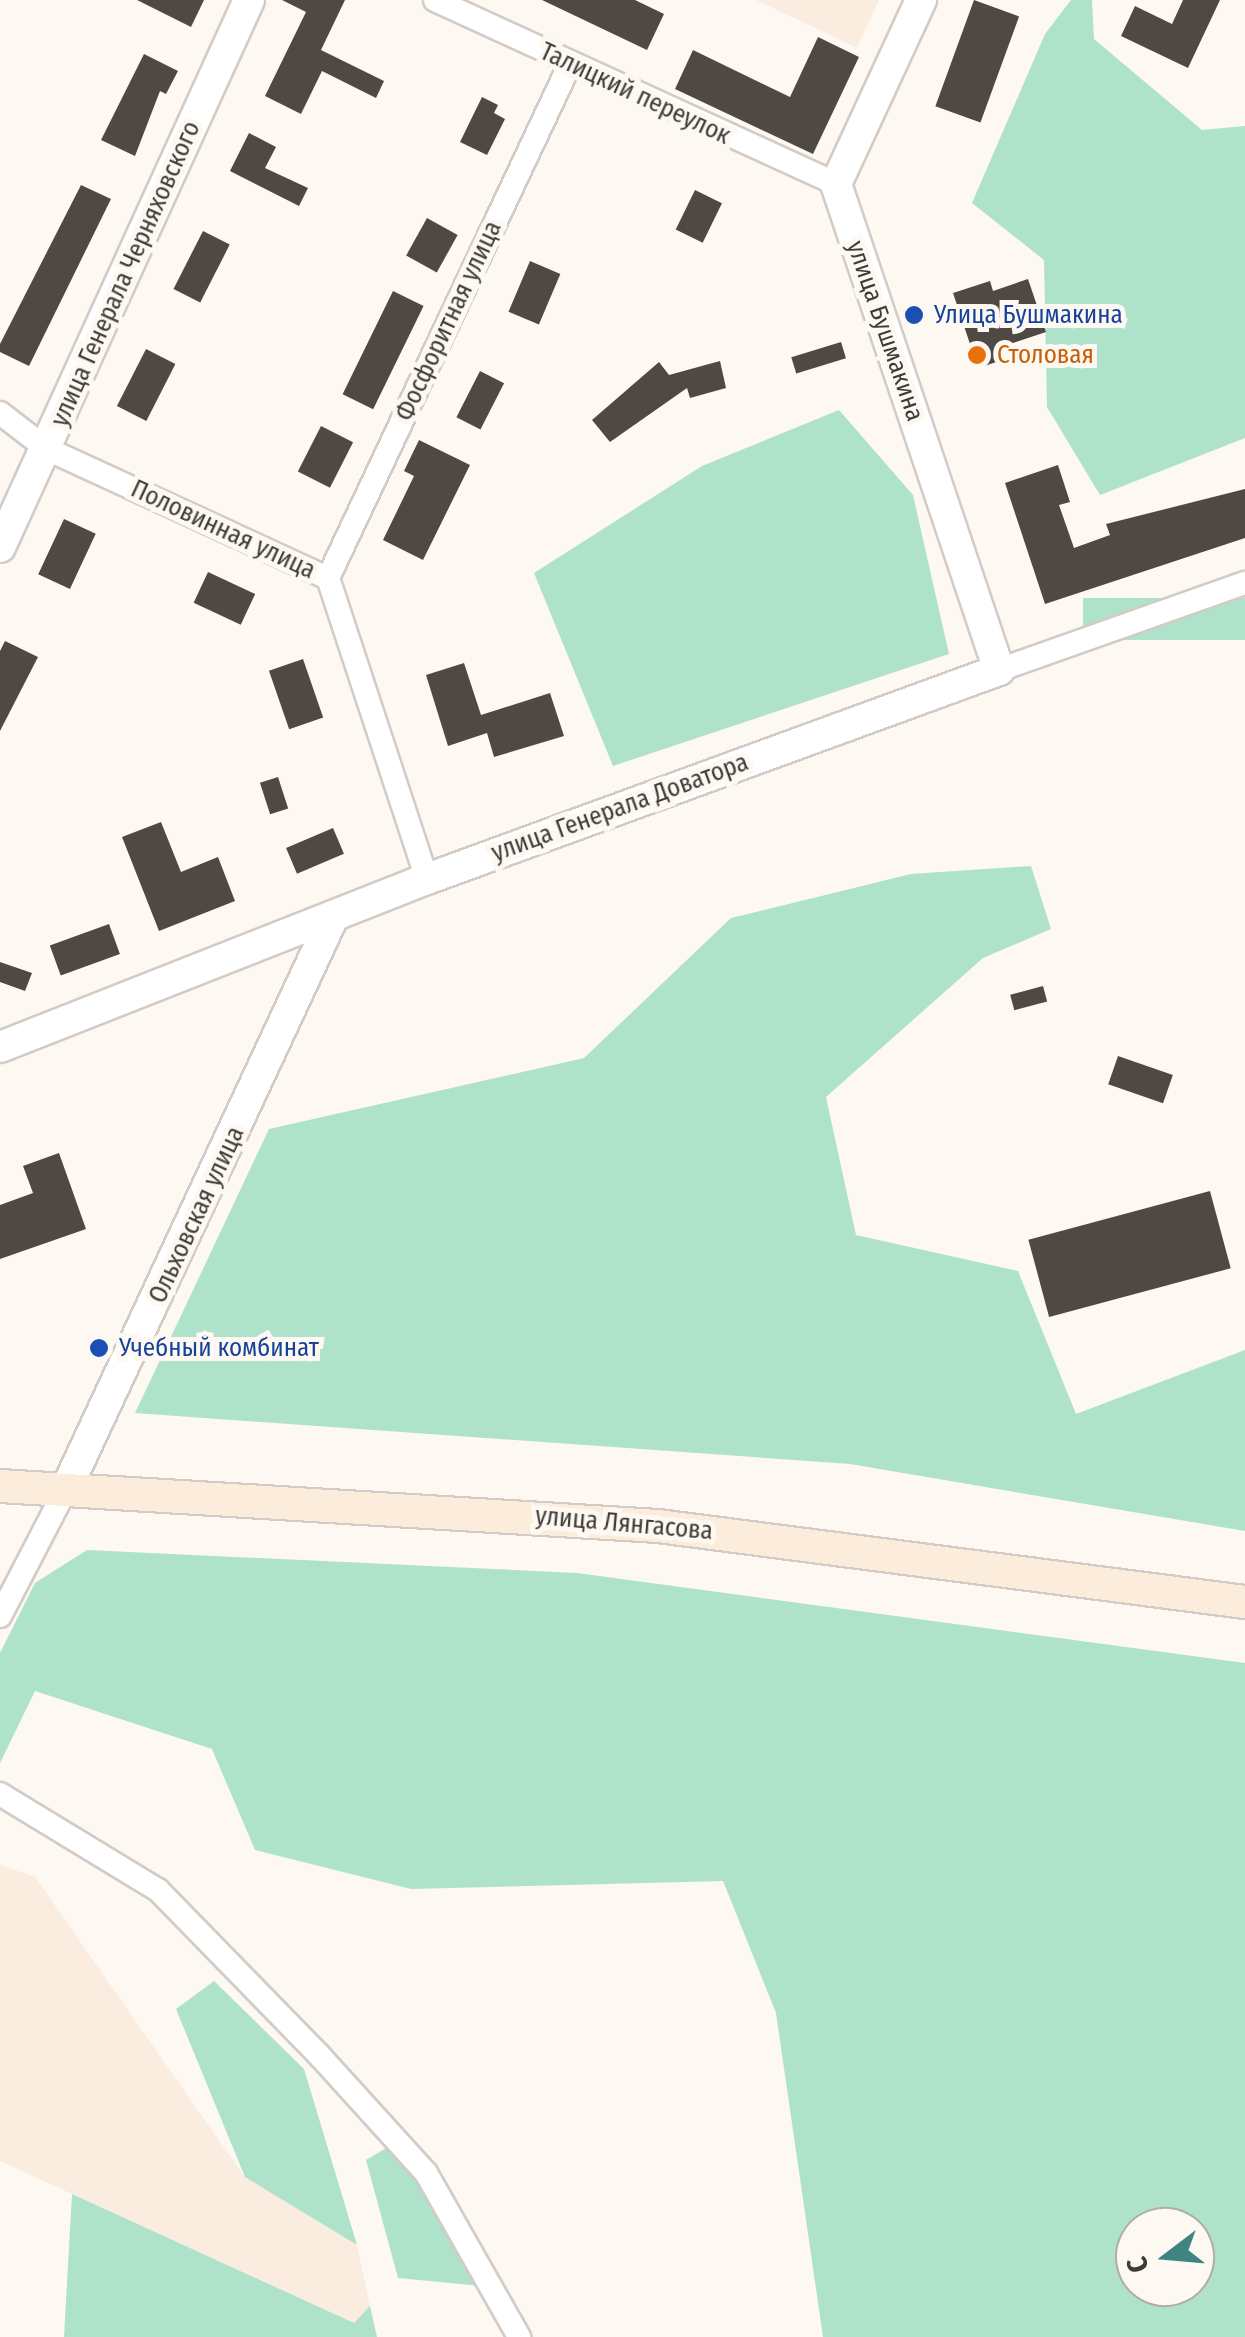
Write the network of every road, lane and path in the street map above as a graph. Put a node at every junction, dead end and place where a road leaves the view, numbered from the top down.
1 (249, 0) edge
2 (435, 0) edge
3 (922, 0) edge
4 (570, 64) junction
5 (836, 184) junction
6 (0, 413) edge
7 (47, 449) junction
8 (0, 547) edge
9 (328, 578) junction
10 (1245, 583) edge
11 (1000, 670) junction
12 (427, 878) junction
13 (332, 917) junction
14 (0, 1048) edge
15 (0, 1486) edge
16 (68, 1486) junction
17 (1245, 1602) edge
18 (0, 1616) edge
19 (0, 1794) edge
20 (518, 2337) edge

1 - 7 street, улица Генерала Черняховского
2 - 4 street, Талицкий переулок
3 - 5 street
4 - 5 street, Талицкий переулок
4 - 9 street, Фосфоритная улица
5 - 11 street, улица Бушмакина
6 - 7 street, Половинная улица
7 - 8 street, улица Генерала Черняховского
7 - 9 street, Половинная улица
9 - 12 street, Половинная улица
10 - 11 street, улица Генерала Доватора
11 - 12 street, улица Генерала Доватора
12 - 13 street, улица Генерала Доватора
13 - 14 street, улица Генерала Доватора
13 - 16 street, Ольховская улица
15 - 16 main road, улица Лянгасова
16 - 17 main road, улица Лянгасова
16 - 18 street, Ольховская улица
19 - 20 street

